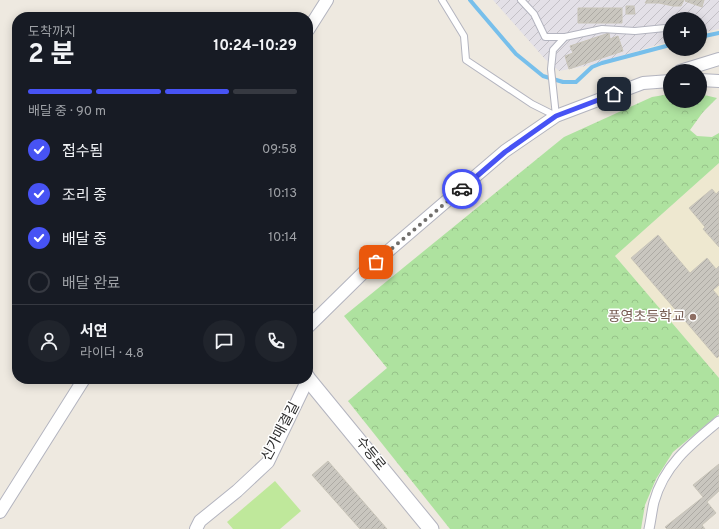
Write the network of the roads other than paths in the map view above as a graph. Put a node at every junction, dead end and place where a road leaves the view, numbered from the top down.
1 (327, 0) edge
2 (442, 0) edge
3 (521, 0) edge
4 (313, 22) edge
5 (663, 28) edge
6 (564, 37) junction
7 (719, 59) edge
8 (703, 64) edge
9 (663, 76) edge
10 (707, 80) edge
11 (663, 81) edge
12 (719, 81) edge
13 (642, 82) junction
14 (556, 116) junction
15 (313, 322) edge
16 (81, 384) edge
17 (305, 384) edge
18 (313, 384) edge
19 (719, 421) edge
20 (0, 512) edge
21 (196, 529) edge
22 (431, 529) edge
23 (649, 529) edge

1 - 4 street
2 - 14 lane
3 - 6 lane
5 - 6 lane
6 - 14 lane
7 - 8 street
9 - 13 street
10 - 12 street
11 - 13 street
13 - 14 street
14 - 15 street
16 - 20 street
17 - 21 street, 신가매결길
18 - 22 street, 수등로
19 - 23 street

